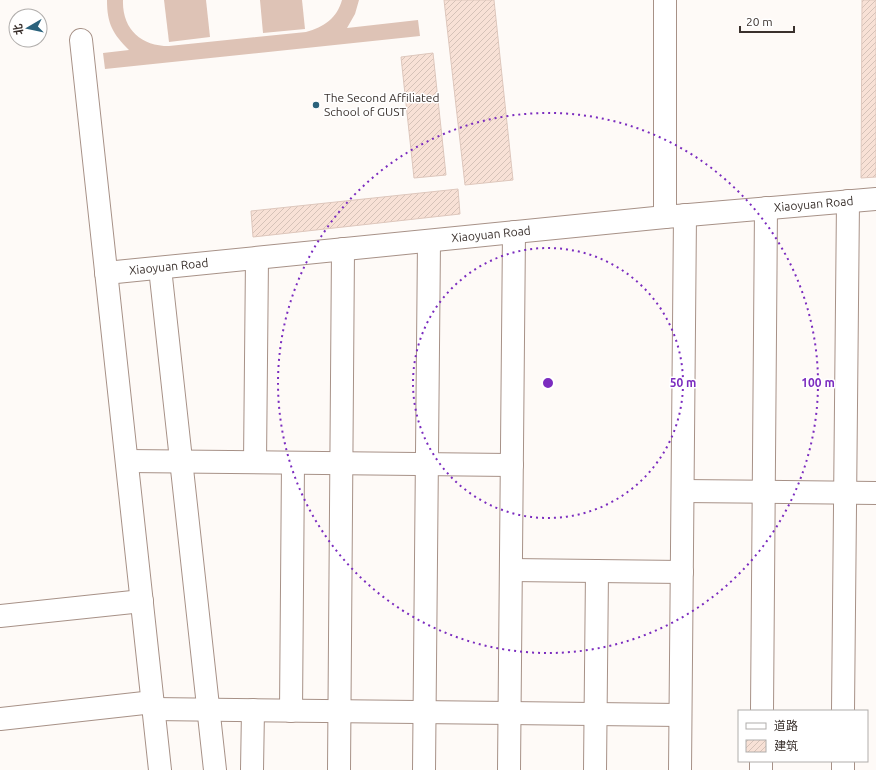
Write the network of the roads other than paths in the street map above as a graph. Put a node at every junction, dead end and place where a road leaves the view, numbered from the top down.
1 (665, 0) edge
2 (81, 40) dead end
3 (876, 198) edge
4 (848, 201) junction
5 (766, 208) junction
6 (675, 216) junction
7 (514, 232) junction
8 (429, 241) junction
9 (343, 250) junction
10 (257, 258) junction
11 (160, 268) junction
12 (106, 273) junction
13 (127, 461) junction
14 (181, 462) junction
15 (255, 462) junction
16 (293, 463) junction
17 (342, 463) junction
18 (427, 464) junction
19 (512, 465) junction
20 (683, 491) junction
21 (764, 492) junction
22 (845, 493) junction
23 (876, 493) edge
24 (511, 570) junction
25 (596, 571) junction
26 (682, 572) junction
27 (142, 601) junction
28 (0, 616) edge
29 (153, 705) junction
30 (208, 710) junction
31 (253, 710) junction
32 (762, 710) edge
33 (843, 710) edge
34 (290, 711) junction
35 (339, 711) junction
36 (424, 712) junction
37 (510, 713) junction
38 (595, 714) junction
39 (680, 715) junction
40 (0, 719) edge
41 (160, 770) edge
42 (215, 770) edge
43 (252, 770) edge
44 (339, 770) edge
45 (424, 770) edge
46 (510, 770) edge
47 (595, 770) edge
48 (680, 770) edge

1 - 6 street
2 - 12 street
3 - 4 street, Xiaoyuan Road
4 - 5 street, Xiaoyuan Road
4 - 22 street
5 - 6 street, Xiaoyuan Road
5 - 21 street
6 - 7 street, Xiaoyuan Road
6 - 20 street
7 - 8 street, Xiaoyuan Road
7 - 19 street
8 - 9 street, Xiaoyuan Road
8 - 18 street
9 - 10 street, Xiaoyuan Road
9 - 17 street
10 - 11 street, Xiaoyuan Road
10 - 15 street
11 - 12 street, Xiaoyuan Road
11 - 14 street
12 - 13 street
13 - 14 street
13 - 27 street
14 - 15 street
14 - 30 street
15 - 16 street
16 - 17 street
16 - 34 street
17 - 18 street
17 - 35 street
18 - 19 street
18 - 36 street
19 - 24 street
20 - 21 street
20 - 26 street
21 - 22 street
21 - 32 street
22 - 23 street
22 - 33 street
24 - 25 street
24 - 37 street
25 - 26 street
25 - 38 street
26 - 39 street
27 - 28 street
27 - 29 street
29 - 30 street
29 - 40 street
29 - 41 street
30 - 31 street
30 - 42 street
31 - 34 street
31 - 43 street
34 - 35 street
35 - 36 street
35 - 44 street
36 - 37 street
36 - 45 street
37 - 38 street
37 - 46 street
38 - 39 street
38 - 47 street
39 - 48 street

